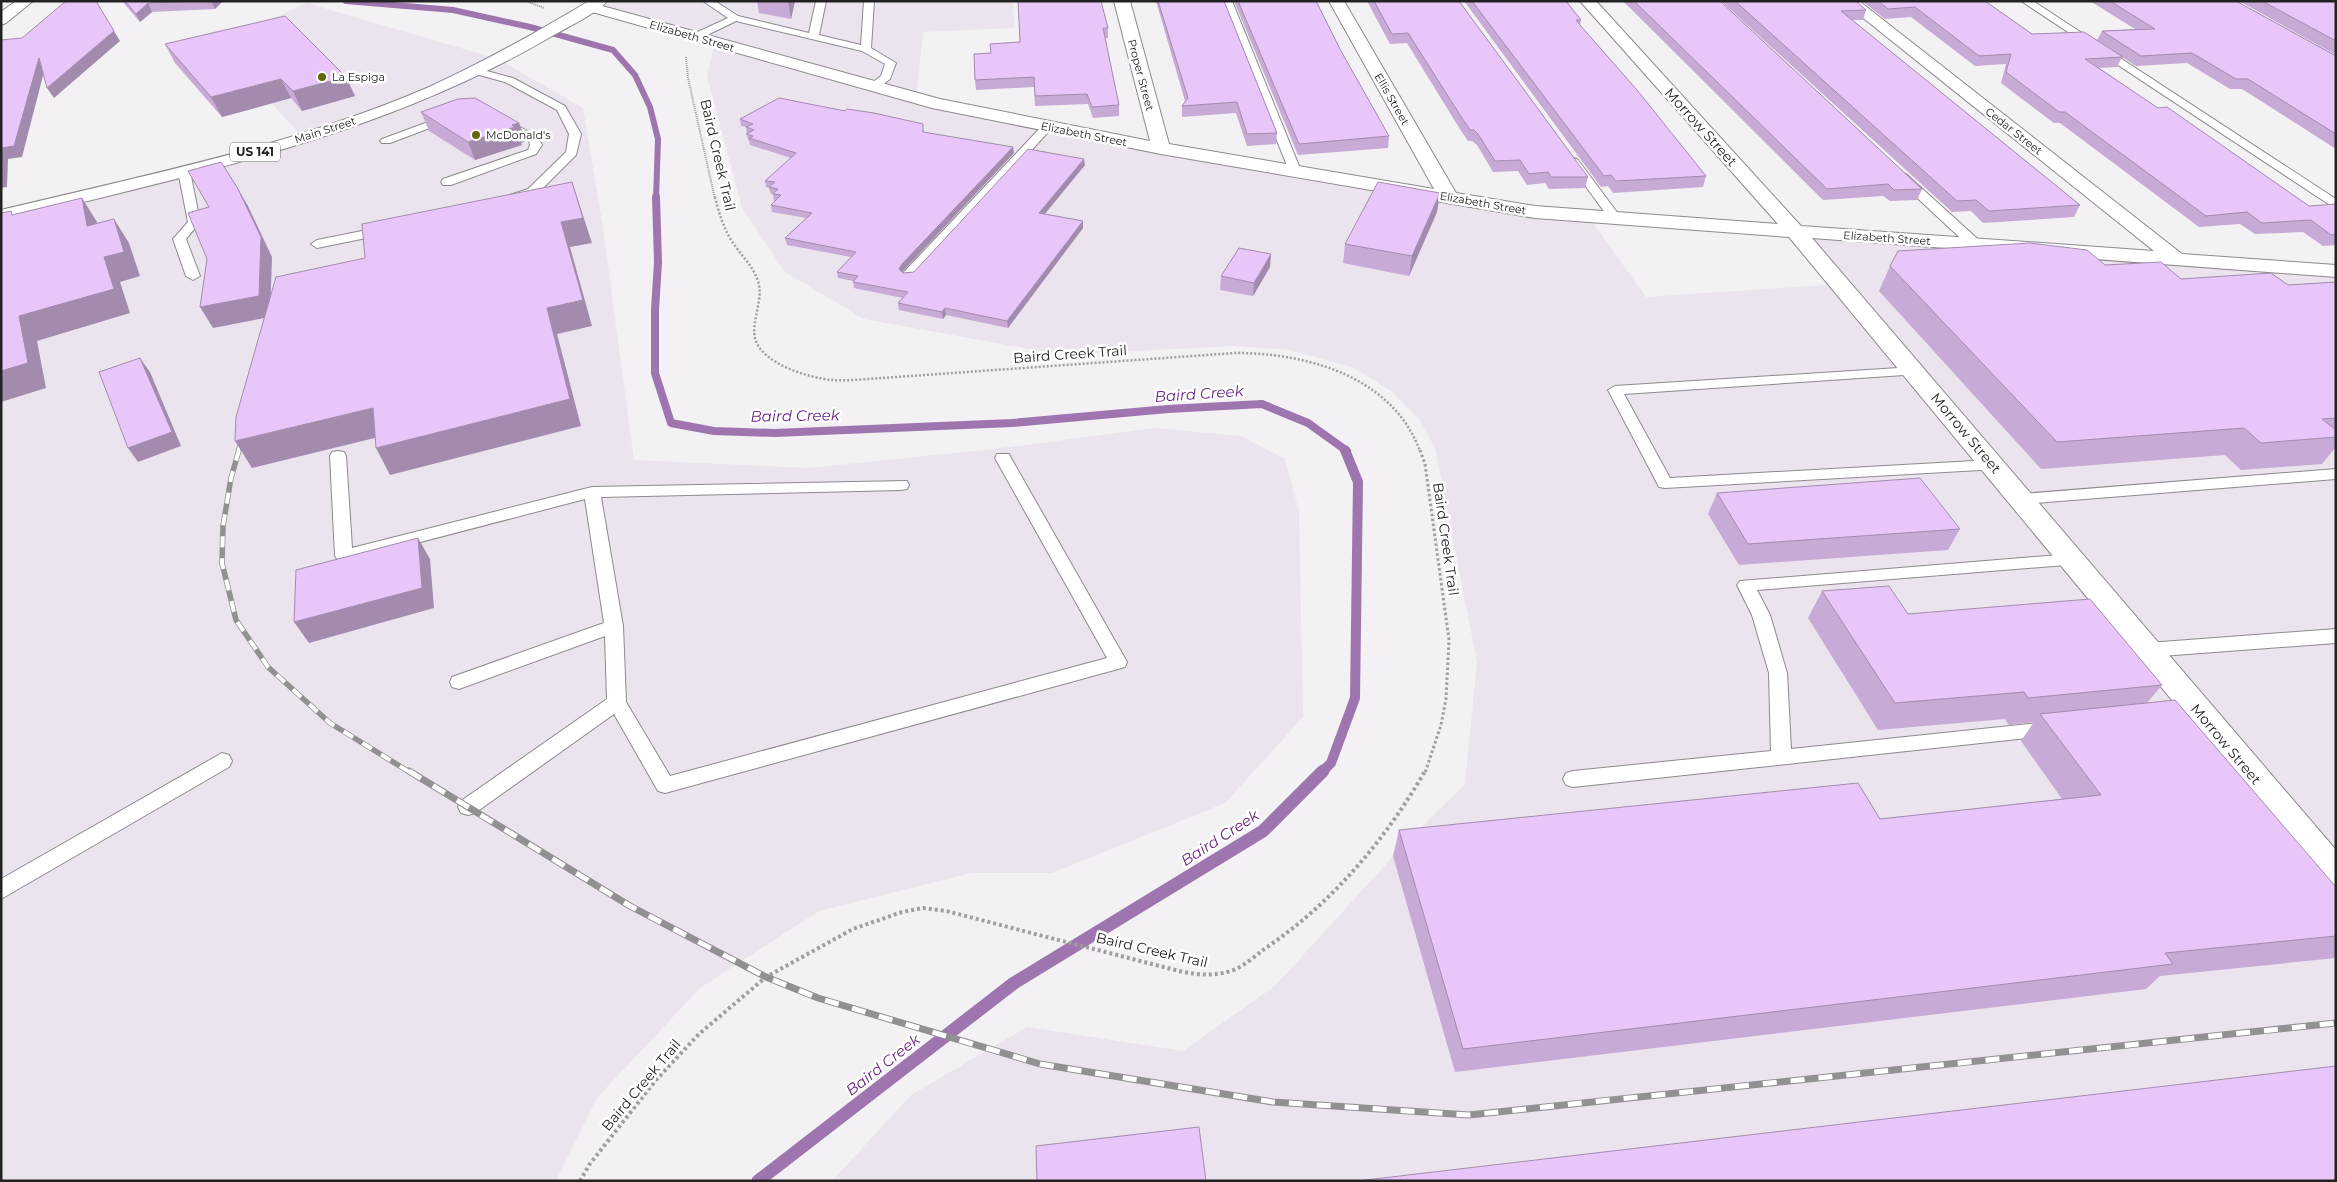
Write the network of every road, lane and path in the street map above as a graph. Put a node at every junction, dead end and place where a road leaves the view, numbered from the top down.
1 (26, 1) edge
2 (526, 1) edge
3 (708, 1) edge
4 (821, 1) edge
5 (869, 1) edge
6 (1122, 1) edge
7 (1227, 1) edge
8 (1336, 1) edge
9 (1587, 1) edge
10 (1849, 1) edge
11 (2026, 1) edge
12 (583, 11) edge
13 (735, 18) junction
14 (1, 20) edge
15 (813, 38) junction
16 (690, 44) junction
17 (866, 49) junction
18 (476, 71) junction
19 (873, 87) junction
20 (454, 115) edge
21 (492, 115) edge
22 (1047, 127) junction
23 (386, 141) dead end
24 (1161, 149) junction
25 (1568, 154) edge
26 (1892, 168) edge
27 (1295, 170) junction
28 (184, 171) junction
29 (447, 182) dead end
30 (1448, 196) junction
31 (505, 202) edge
32 (2336, 205) edge
33 (1, 216) edge
34 (1615, 218) junction
35 (402, 226) edge
36 (1796, 232) junction
37 (317, 244) dead end
38 (1976, 245) junction
39 (2179, 260) junction
40 (2334, 272) edge
41 (909, 275) edge
42 (192, 276) dead end
43 (1914, 371) junction
44 (338, 456) dead end
45 (1003, 458) dead end
46 (1992, 465) junction
47 (2336, 474) edge
48 (901, 485) dead end
49 (592, 492) junction
50 (2021, 499) junction
51 (2072, 560) junction
52 (614, 626) junction
53 (2336, 636) edge
54 (2148, 650) junction
55 (459, 682) dead end
56 (617, 702) junction
57 (2064, 728) edge
58 (1781, 758) junction
59 (222, 761) dead end
60 (1573, 779) dead end
61 (468, 806) dead end
62 (2336, 874) edge
63 (1, 890) edge
64 (580, 1181) edge

1 - 14 street
2 - 12 path
3 - 13 lane
4 - 15 lane
5 - 17 lane
6 - 24 street, Proper Street
7 - 27 lane
8 - 30 street, Ellis Street
9 - 36 street, Morrow Street
10 - 39 street, Cedar Street
11 - 32 lane
12 - 16 street, Elizabeth Street
12 - 18 street, Main Street / US 141
13 - 15 lane
13 - 16 lane
15 - 17 lane
16 - 19 street, Elizabeth Street
16 - 64 path, Baird Creek Trail
17 - 19 lane
18 - 28 street, Main Street / US 141
18 - 31 lane
19 - 22 street, Elizabeth Street
20 - 23 lane
21 - 29 lane
22 - 24 street, Elizabeth Street
22 - 41 lane
24 - 27 street, Elizabeth Street
25 - 34 lane
26 - 38 lane
27 - 30 street, Elizabeth Street
28 - 33 street, Main Street / US 141
28 - 42 lane
30 - 34 street, Elizabeth Street
34 - 36 street, Elizabeth Street
35 - 37 lane
36 - 38 street, Elizabeth Street
36 - 43 street, Morrow Street
38 - 39 street, Elizabeth Street
39 - 40 street, Elizabeth Street
43 - 46 street, Morrow Street
43 - 46 lane
44 - 49 lane
45 - 56 lane
46 - 50 street, Morrow Street
47 - 50 lane
48 - 49 lane
49 - 52 lane
50 - 51 street, Morrow Street
51 - 54 street, Morrow Street
51 - 58 lane
52 - 55 lane
52 - 56 lane
53 - 54 lane
54 - 62 street, Morrow Street
56 - 61 lane
57 - 58 lane
58 - 60 lane
59 - 63 lane

